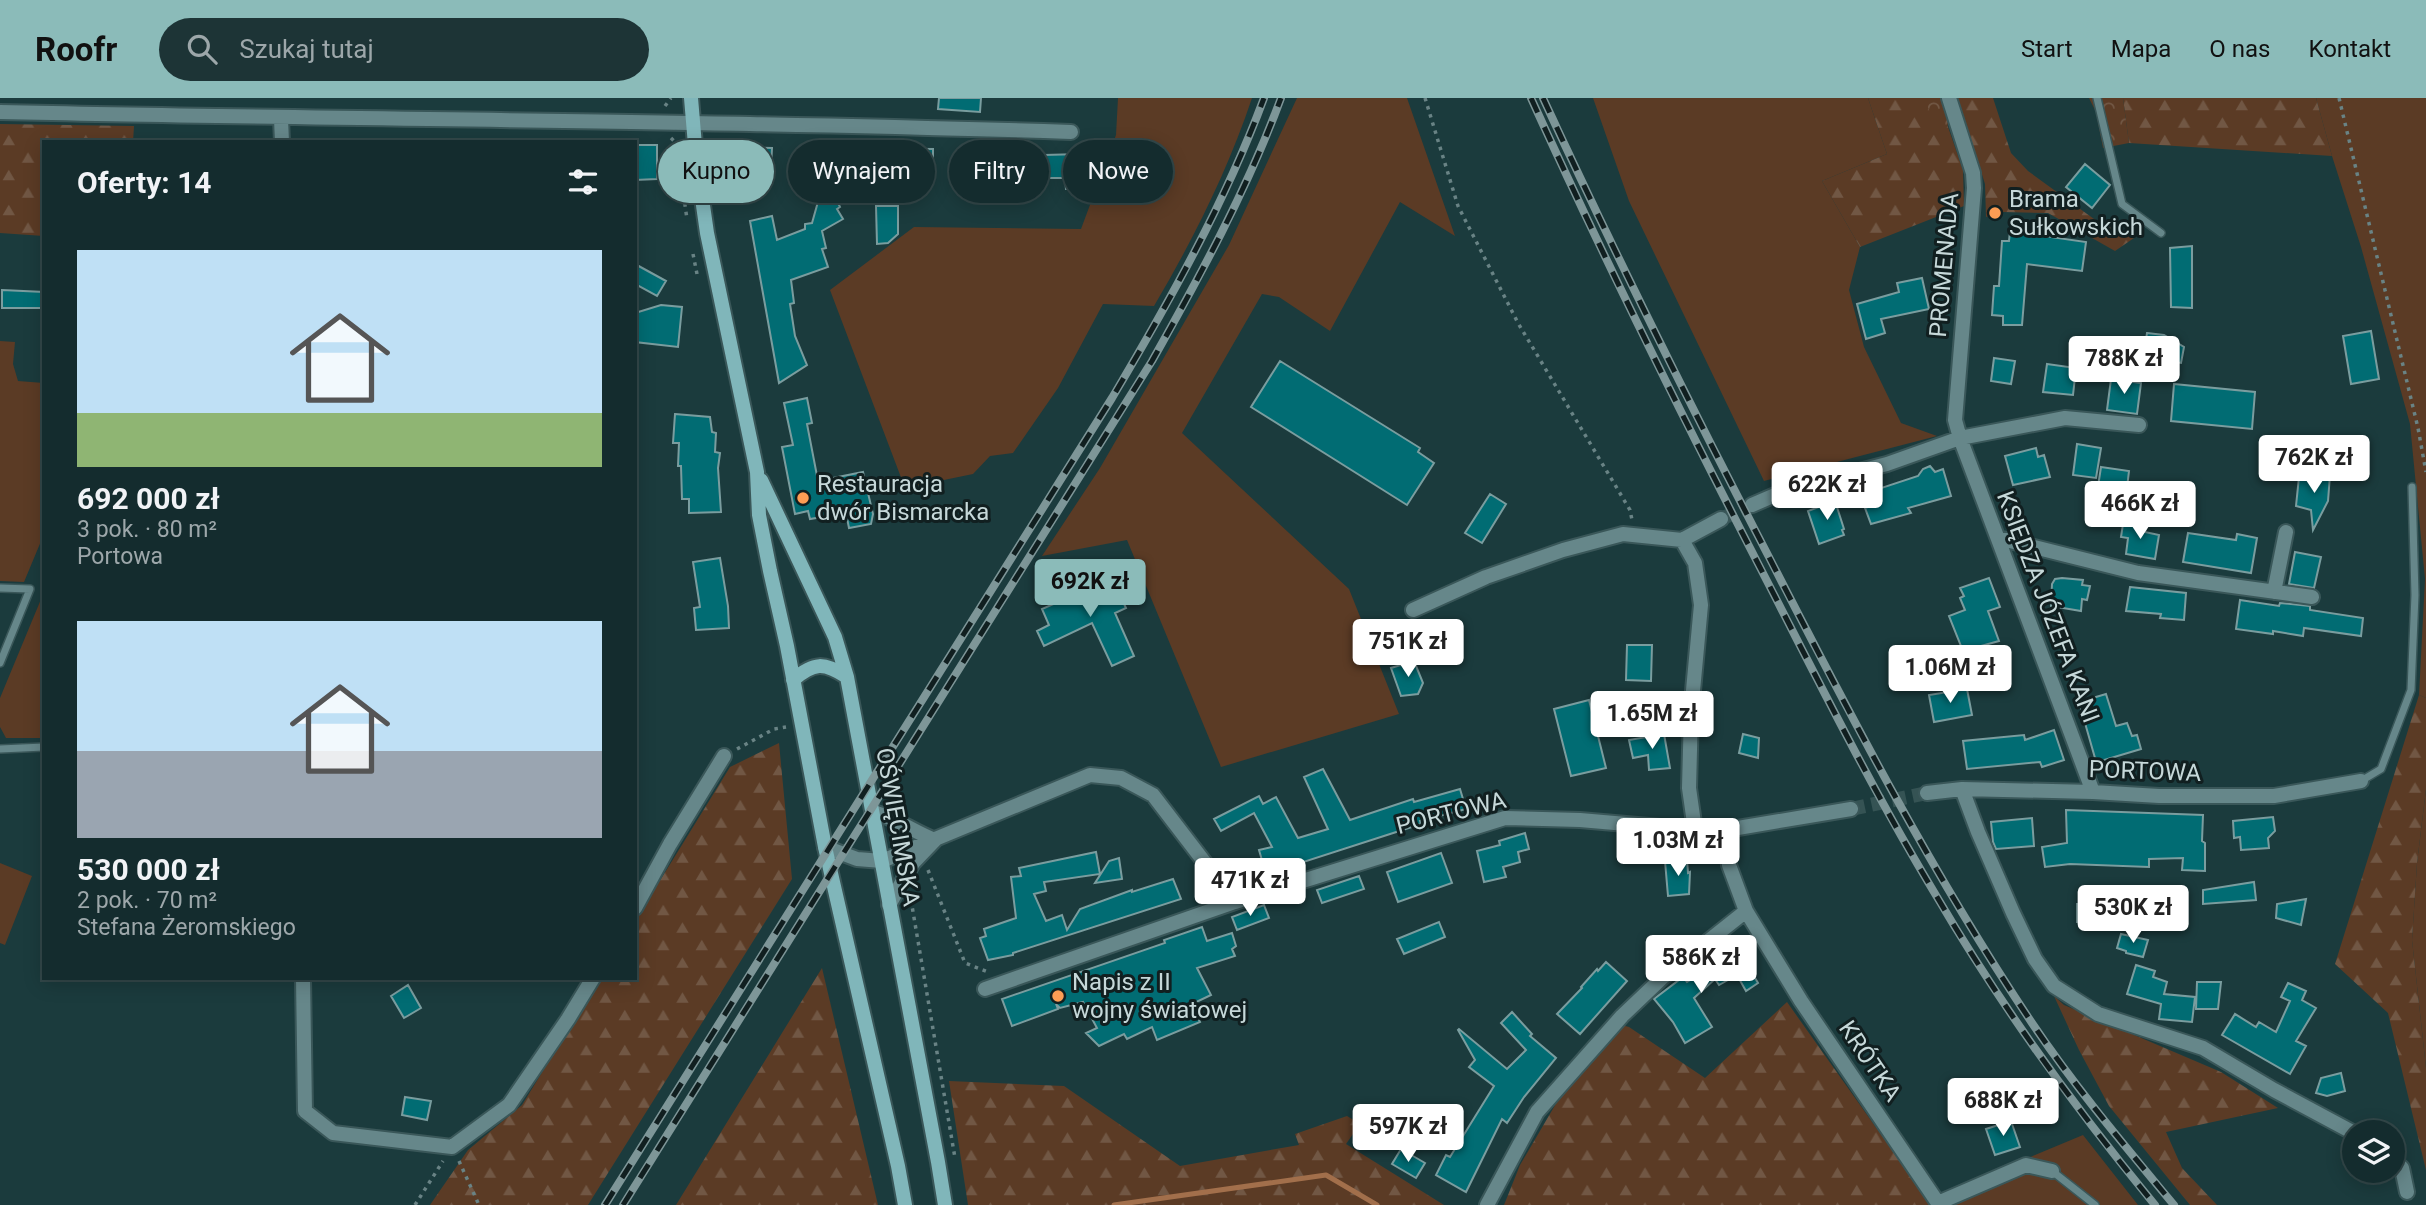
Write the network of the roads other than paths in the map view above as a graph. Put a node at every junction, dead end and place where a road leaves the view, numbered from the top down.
1 (691, 98) edge
2 (1949, 98) edge
3 (2097, 98) edge
4 (0, 112) edge
5 (281, 119) junction
6 (692, 123) junction
7 (1071, 132) dead end
8 (282, 140) edge
9 (2161, 233) dead end
10 (2139, 425) dead end
11 (1960, 438) junction
12 (757, 472) junction
13 (2412, 487) dead end
14 (1752, 505) tunnel mouth
15 (1721, 519) tunnel mouth
16 (2286, 533) dead end
17 (1998, 538) junction
18 (1682, 540) junction
19 (0, 588) edge
20 (2274, 592) junction
21 (2312, 597) dead end
22 (1413, 610) dead end
23 (0, 663) edge
24 (847, 677) junction
25 (793, 680) junction
26 (42, 747) edge
27 (0, 748) edge
28 (724, 756) dead end
29 (2361, 781) joint
30 (1962, 789) junction
31 (2094, 792) junction
32 (1927, 793) tunnel mouth
33 (1852, 809) tunnel mouth
34 (873, 813) junction
35 (1695, 830) junction
36 (1726, 830) junction
37 (935, 840) junction
38 (825, 847) junction
39 (882, 861) junction
40 (1235, 902) junction
41 (637, 904) edge
42 (889, 905) junction
43 (1746, 911) junction
44 (303, 980) edge
45 (592, 980) edge
46 (985, 989) dead end
47 (2342, 1127) edge
48 (2052, 1171) joint
49 (2405, 1182) edge
50 (2407, 1192) dead end
51 (905, 1205) edge
52 (945, 1205) edge
53 (1487, 1205) edge
54 (2095, 1205) edge

1 - 6 main road, OŚWIĘCIMSKA
2 - 11 street, PROMENADA
3 - 9 lane
4 - 5 street
5 - 6 street
5 - 8 street
6 - 7 street
6 - 12 main road, OŚWIĘCIMSKA
10 - 11 street
11 - 14 street
11 - 17 street, KSIĘDZA JÓZEFA KANI
12 - 24 main road, OŚWIĘCIMSKA
12 - 25 main road, OŚWIĘCIMSKA
13 - 29 lane
15 - 18 street
16 - 20 street
17 - 20 street
17 - 31 street, KSIĘDZA JÓZEFA KANI
18 - 22 street
18 - 35 street
19 - 23 lane
20 - 21 street
24 - 25 main road
24 - 34 main road, OŚWIĘCIMSKA
25 - 38 main road, OŚWIĘCIMSKA
26 - 27 lane
28 - 41 street
29 - 31 street, PORTOWA
30 - 31 street, PORTOWA
30 - 32 street, PORTOWA
30 - 47 street
33 - 36 street, PORTOWA
34 - 37 street
34 - 39 main road, OŚWIĘCIMSKA
35 - 36 street, PORTOWA
35 - 40 street, PORTOWA
36 - 43 street
37 - 39 street
37 - 40 street
37 - 42 street
38 - 39 street
38 - 51 main road, OŚWIĘCIMSKA
39 - 42 main road, OŚWIĘCIMSKA
40 - 46 street, PORTOWA
42 - 52 main road, OŚWIĘCIMSKA
43 - 48 street, KRÓTKA
43 - 53 street
44 - 45 street
48 - 54 lane
49 - 50 street

